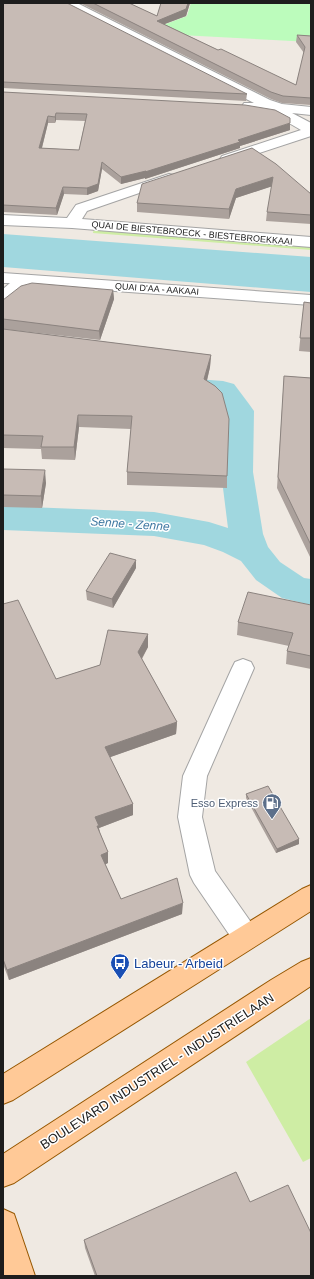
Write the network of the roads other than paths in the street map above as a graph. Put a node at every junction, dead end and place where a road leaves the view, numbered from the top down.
1 (68, 3) edge
2 (280, 110) junction
3 (311, 111) edge
4 (311, 130) edge
5 (214, 163) edge
6 (184, 173) edge
7 (3, 220) edge
8 (72, 223) junction
9 (311, 242) edge
10 (3, 278) edge
11 (27, 279) junction
12 (3, 297) edge
13 (311, 300) edge
14 (243, 668) dead end
15 (311, 897) edge
16 (246, 937) junction
17 (311, 971) edge
18 (3, 1090) edge
19 (3, 1172) edge
20 (3, 1225) edge
21 (20, 1276) edge

1 - 2 street
2 - 3 street
2 - 4 street
4 - 5 street
6 - 8 street
7 - 8 street, QUAI DE BIESTEBROECK - BIESTEBROEKKAAI
8 - 9 street, QUAI DE BIESTEBROECK - BIESTEBROEKKAAI
10 - 11 street, QUAI D'AA - AAKAAI
11 - 12 street
11 - 13 street, QUAI D'AA - AAKAAI
14 - 16 street
15 - 16 main road
16 - 18 main road
17 - 19 main road, BOULEVARD INDUSTRIEL - INDUSTRIELAAN
20 - 21 main road

